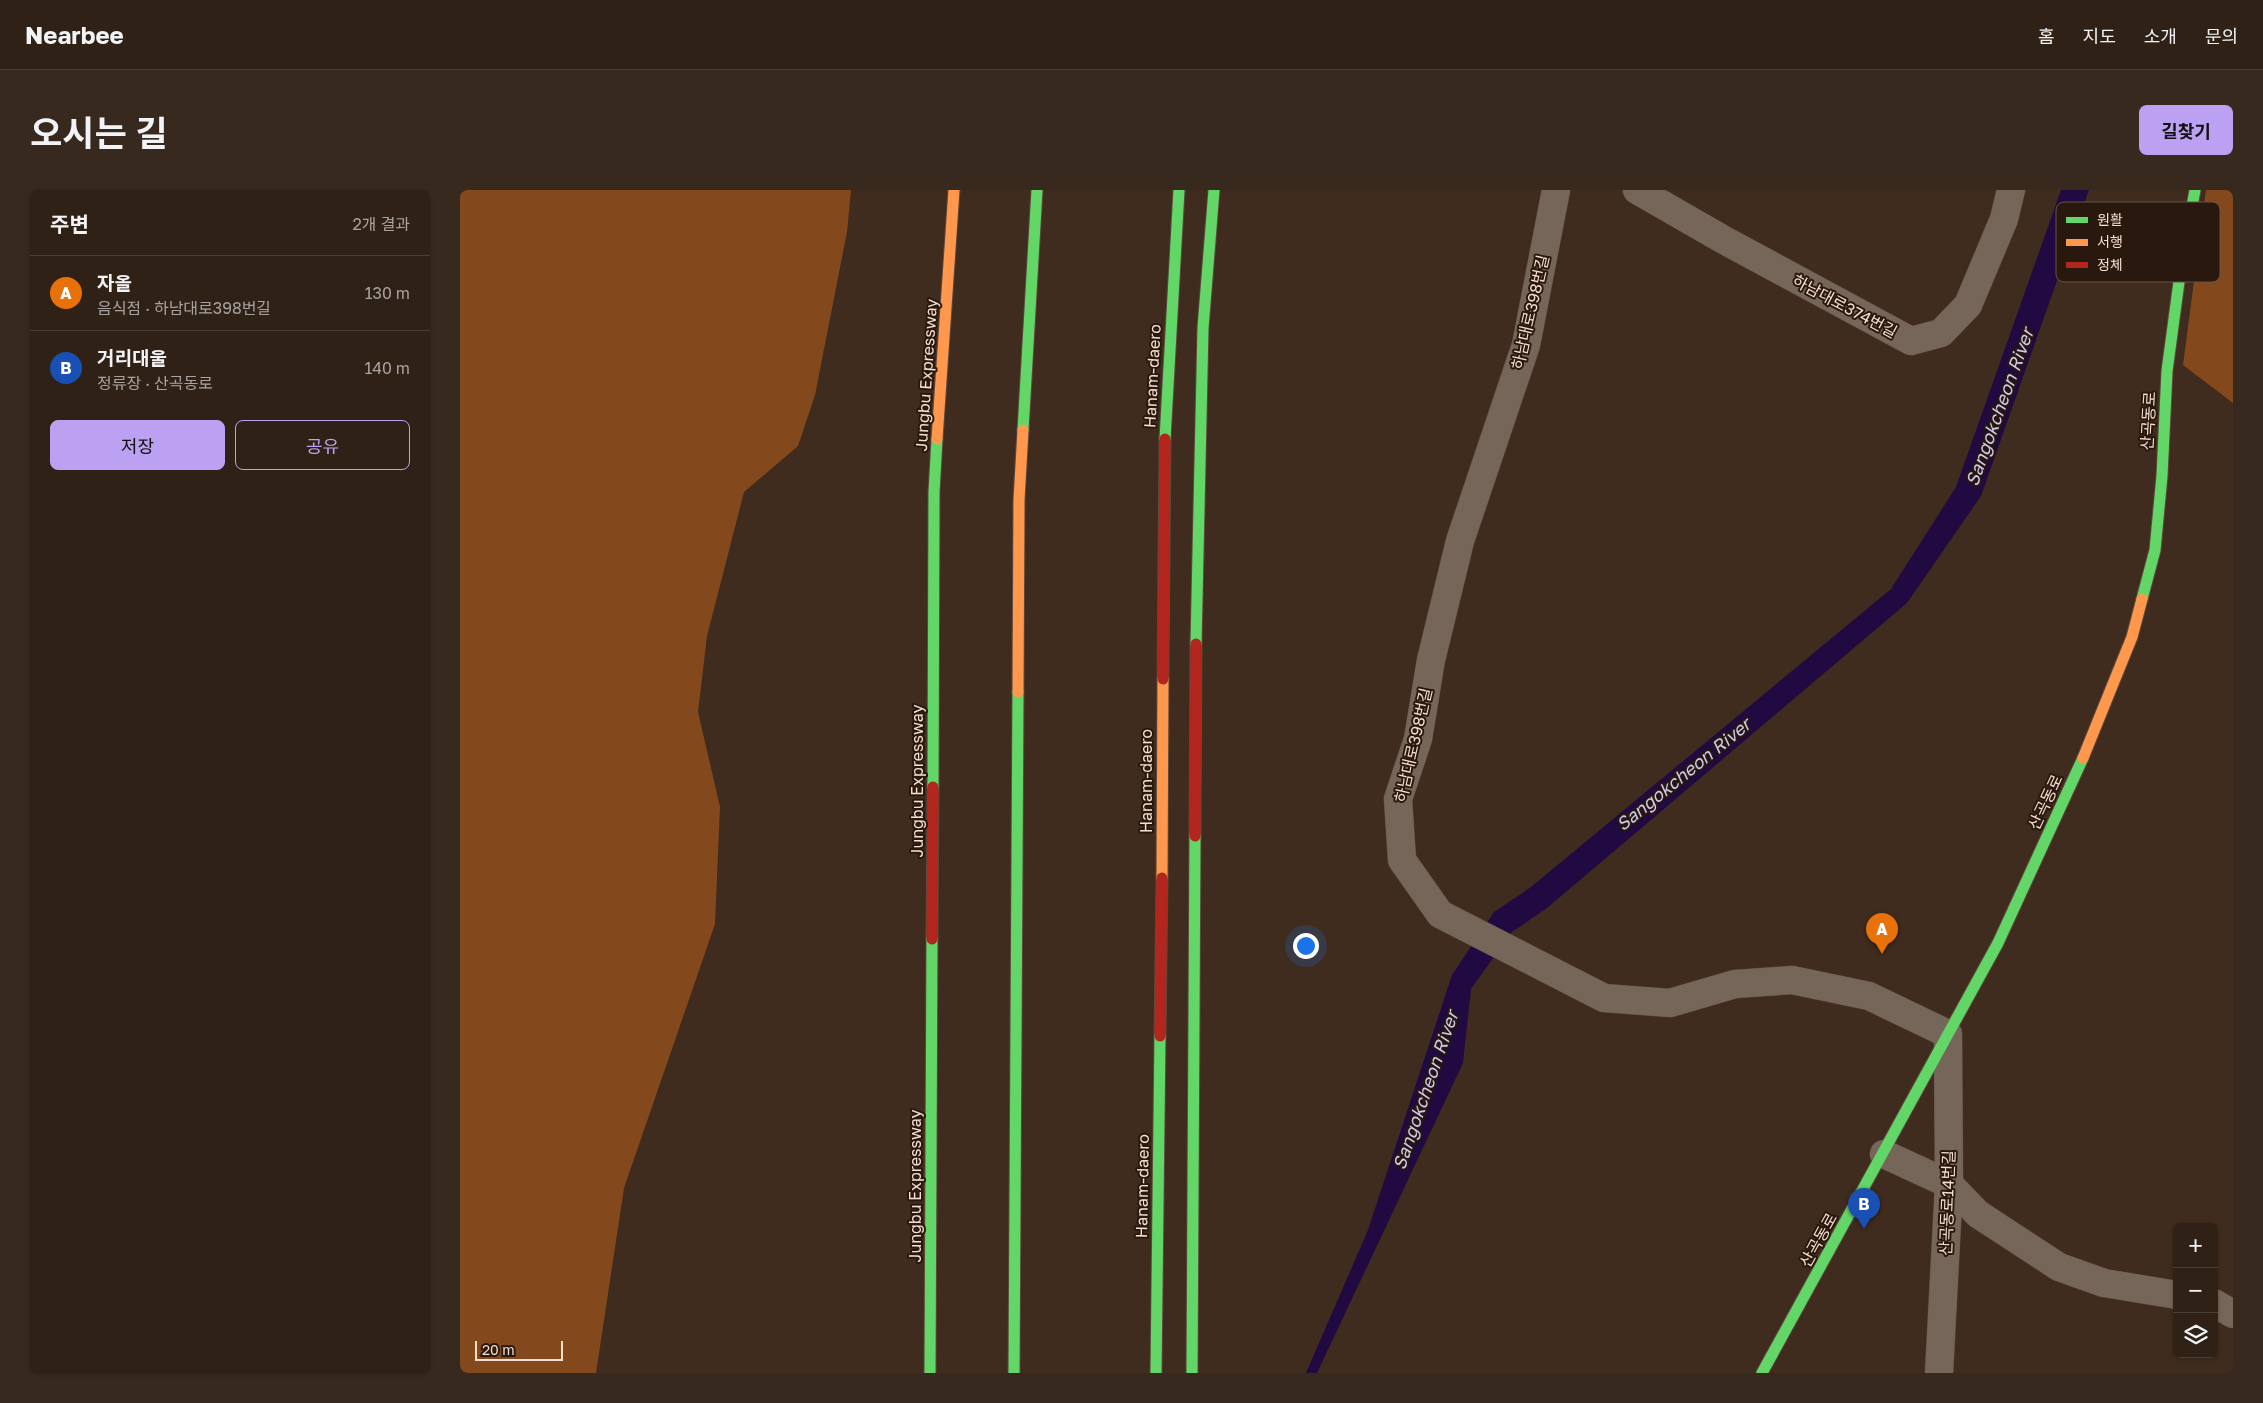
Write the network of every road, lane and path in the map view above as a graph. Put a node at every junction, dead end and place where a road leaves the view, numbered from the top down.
1 (954, 190) edge
2 (1037, 190) edge
3 (1179, 190) edge
4 (1214, 190) edge
5 (1556, 190) edge
6 (1637, 190) edge
7 (2010, 190) edge
8 (2178, 282) edge
9 (1948, 1034) junction
10 (1884, 1154) junction
11 (1949, 1184) junction
12 (2173, 1294) edge
13 (2218, 1305) edge
14 (2233, 1314) edge
15 (930, 1373) edge
16 (1014, 1373) edge
17 (1156, 1373) edge
18 (1192, 1373) edge
19 (1762, 1373) edge
20 (1939, 1373) edge

1 - 15 main road, Jungbu Expressway
2 - 16 main road
3 - 17 main road, Hanam-daero
4 - 18 main road
5 - 9 street, 하남대로398번길
6 - 7 street, 하남대로374번길
8 - 9 main road, 산곡동로
9 - 10 main road, 산곡동로
9 - 11 street, 산곡동로14번길
10 - 11 street
10 - 19 main road, 산곡동로
11 - 12 street
11 - 20 street, 산곡동로14번길
13 - 14 street

